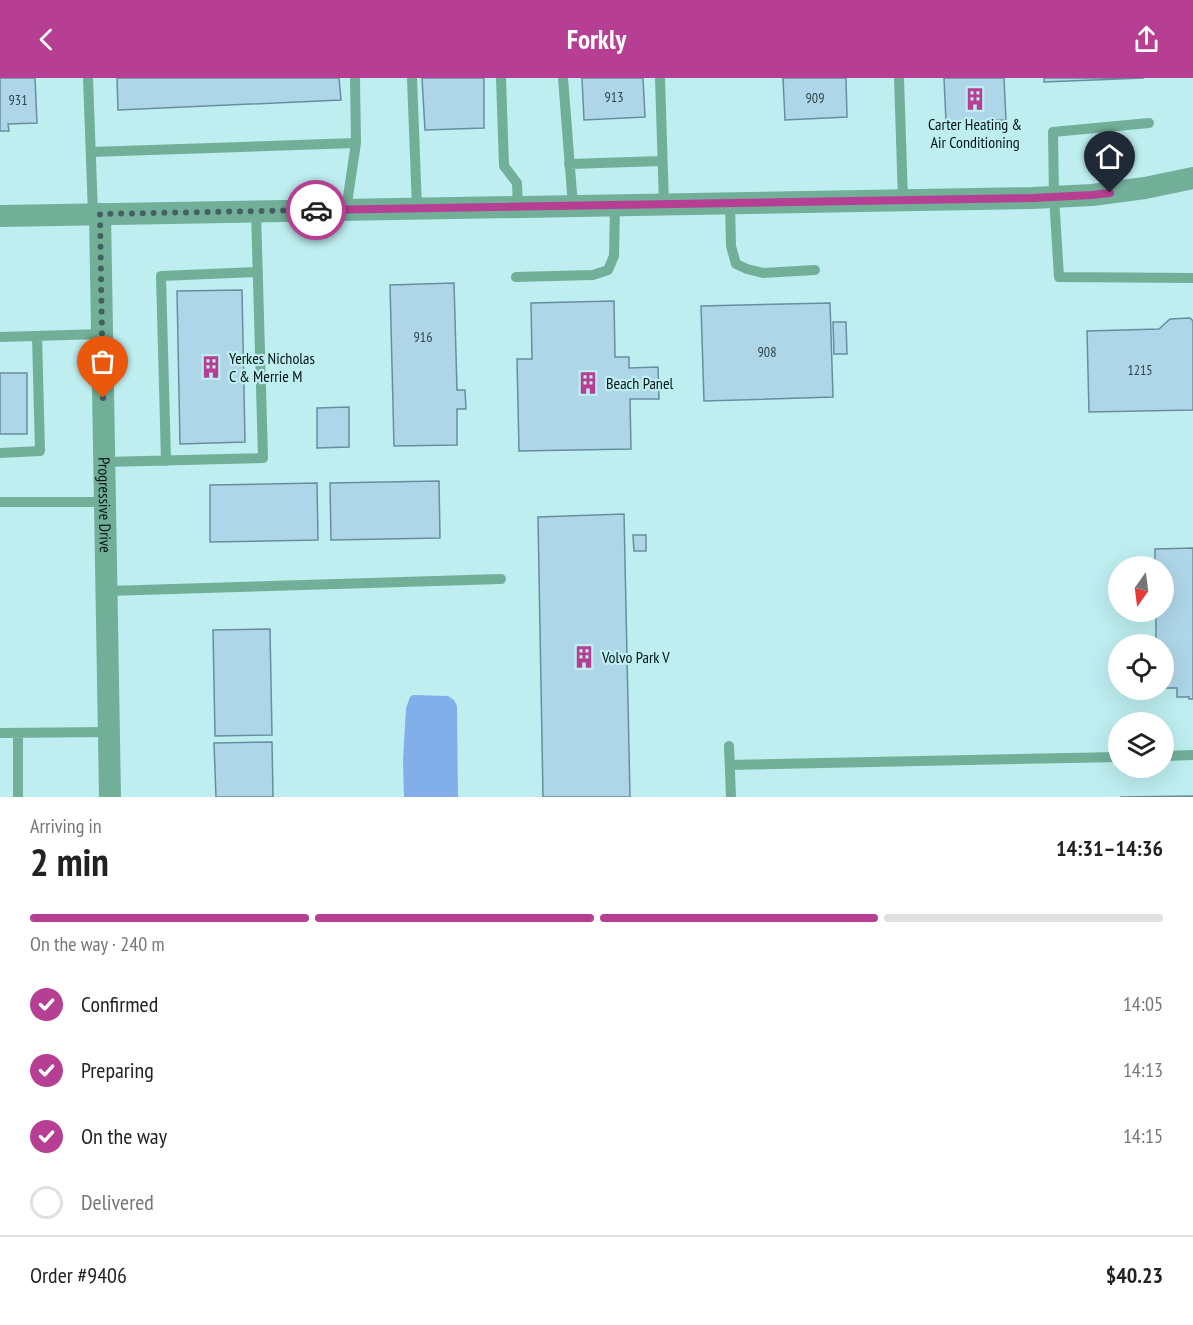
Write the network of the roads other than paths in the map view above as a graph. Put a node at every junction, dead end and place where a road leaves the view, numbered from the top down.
1 (88, 78) edge
2 (355, 78) edge
3 (412, 78) edge
4 (501, 78) edge
5 (563, 78) edge
6 (660, 78) edge
7 (899, 78) edge
8 (1149, 123) dead end
9 (356, 143) junction
10 (91, 152) junction
11 (662, 161) junction
12 (569, 164) junction
13 (1193, 178) edge
14 (1054, 197) junction
15 (903, 200) junction
16 (730, 203) junction
17 (664, 204) junction
18 (615, 205) junction
19 (573, 206) junction
20 (518, 207) junction
21 (417, 208) junction
22 (346, 210) junction
23 (256, 211) junction
24 (96, 214) junction
25 (0, 216) edge
26 (815, 270) dead end
27 (258, 272) junction
28 (516, 277) dead end
29 (1193, 278) edge
30 (102, 334) junction
31 (37, 336) junction
32 (0, 337) edge
33 (0, 453) edge
34 (166, 461) junction
35 (104, 462) junction
36 (0, 502) edge
37 (105, 502) junction
38 (501, 579) dead end
39 (107, 591) junction
40 (109, 732) junction
41 (0, 733) edge
42 (18, 733) junction
43 (729, 746) dead end
44 (1193, 755) edge
45 (1174, 756) edge
46 (1108, 757) edge
47 (730, 765) junction
48 (18, 797) edge
49 (111, 797) edge
50 (730, 797) edge

1 - 10 lane
2 - 9 lane
3 - 21 lane
4 - 20 lane
5 - 12 lane
6 - 11 lane
7 - 15 lane
8 - 14 lane
9 - 10 lane
9 - 22 lane
10 - 24 lane
11 - 12 lane
11 - 17 lane
12 - 19 lane
13 - 14 street
14 - 15 street
14 - 29 lane
15 - 16 street
16 - 17 street
16 - 26 lane
17 - 18 street
18 - 19 street
18 - 28 lane
19 - 20 street
20 - 21 street
21 - 22 street
22 - 23 street
23 - 24 street
23 - 27 lane
24 - 25 street
24 - 30 street, Progressive Drive
27 - 34 lane
27 - 34 lane
30 - 31 lane
30 - 35 street, Progressive Drive
31 - 32 lane
31 - 33 lane
34 - 35 lane
35 - 37 street, Progressive Drive
36 - 37 lane
37 - 39 street, Progressive Drive
38 - 39 lane
39 - 40 street, Progressive Drive
40 - 42 lane
40 - 49 street, Progressive Drive
41 - 42 lane
42 - 48 lane
43 - 47 lane
44 - 45 lane
46 - 47 lane
47 - 50 lane

